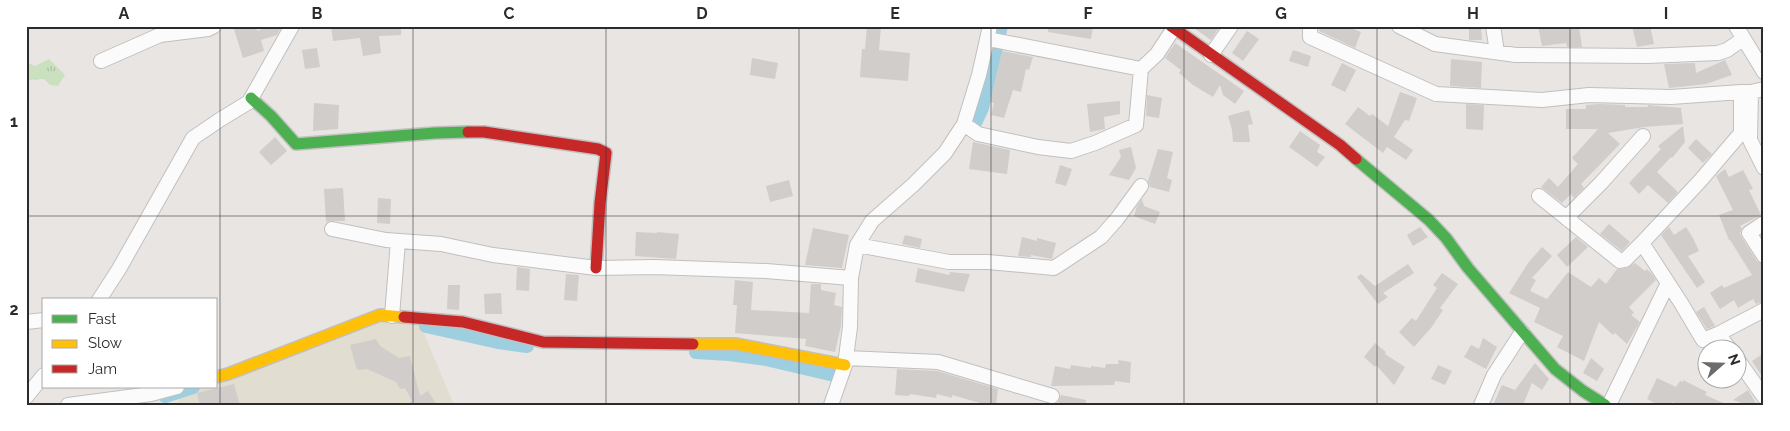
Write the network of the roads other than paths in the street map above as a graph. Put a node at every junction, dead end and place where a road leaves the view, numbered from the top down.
1 (214, 26) edge
2 (292, 26) edge
3 (1230, 26) edge
4 (1310, 26) edge
5 (1399, 26) edge
6 (1493, 26) edge
7 (1736, 26) edge
8 (1173, 27) edge
9 (993, 37) edge
10 (1743, 39) junction
11 (1497, 52) junction
12 (1212, 55) junction
13 (101, 60) dead end
14 (1141, 69) junction
15 (1764, 72) edge
16 (1752, 91) edge
17 (251, 98) junction
18 (964, 124) junction
19 (1643, 136) dead end
20 (1764, 168) edge
21 (1141, 186) dead end
22 (1539, 196) dead end
23 (1566, 218) junction
24 (1764, 223) edge
25 (332, 229) dead end
26 (398, 241) junction
27 (1642, 243) junction
28 (857, 246) junction
29 (1764, 256) edge
30 (596, 268) junction
31 (851, 278) junction
32 (1668, 283) junction
33 (101, 298) edge
34 (1764, 310) edge
35 (392, 316) junction
36 (42, 320) edge
37 (26, 322) edge
38 (1522, 332) junction
39 (1718, 334) junction
40 (1721, 338) edge
41 (845, 362) junction
42 (1748, 374) edge
43 (218, 376) edge
44 (42, 377) edge
45 (173, 388) edge
46 (1052, 396) dead end
47 (26, 397) edge
48 (1764, 397) edge
49 (68, 405) edge
50 (831, 405) edge
51 (1481, 405) edge
52 (1605, 405) edge
53 (1609, 405) edge

1 - 13 street
2 - 17 street
3 - 12 street
4 - 16 street
5 - 11 street
6 - 11 street
7 - 10 street
8 - 12 street
8 - 14 street
9 - 14 street
9 - 18 street
10 - 11 street
10 - 15 street
12 - 38 street
14 - 18 street
16 - 20 street
16 - 27 street
17 - 30 street
17 - 33 street
18 - 28 street
19 - 23 street
21 - 28 street
22 - 23 street
23 - 27 street
24 - 29 street
25 - 26 street
26 - 30 street
26 - 35 street
27 - 32 street
28 - 31 street
30 - 31 street
31 - 41 street
32 - 39 street
32 - 53 street
34 - 39 street
35 - 41 street
35 - 43 street
36 - 37 street
38 - 51 street
38 - 52 street
39 - 40 street
41 - 46 street
41 - 50 street
42 - 48 street
44 - 47 street
45 - 49 street

